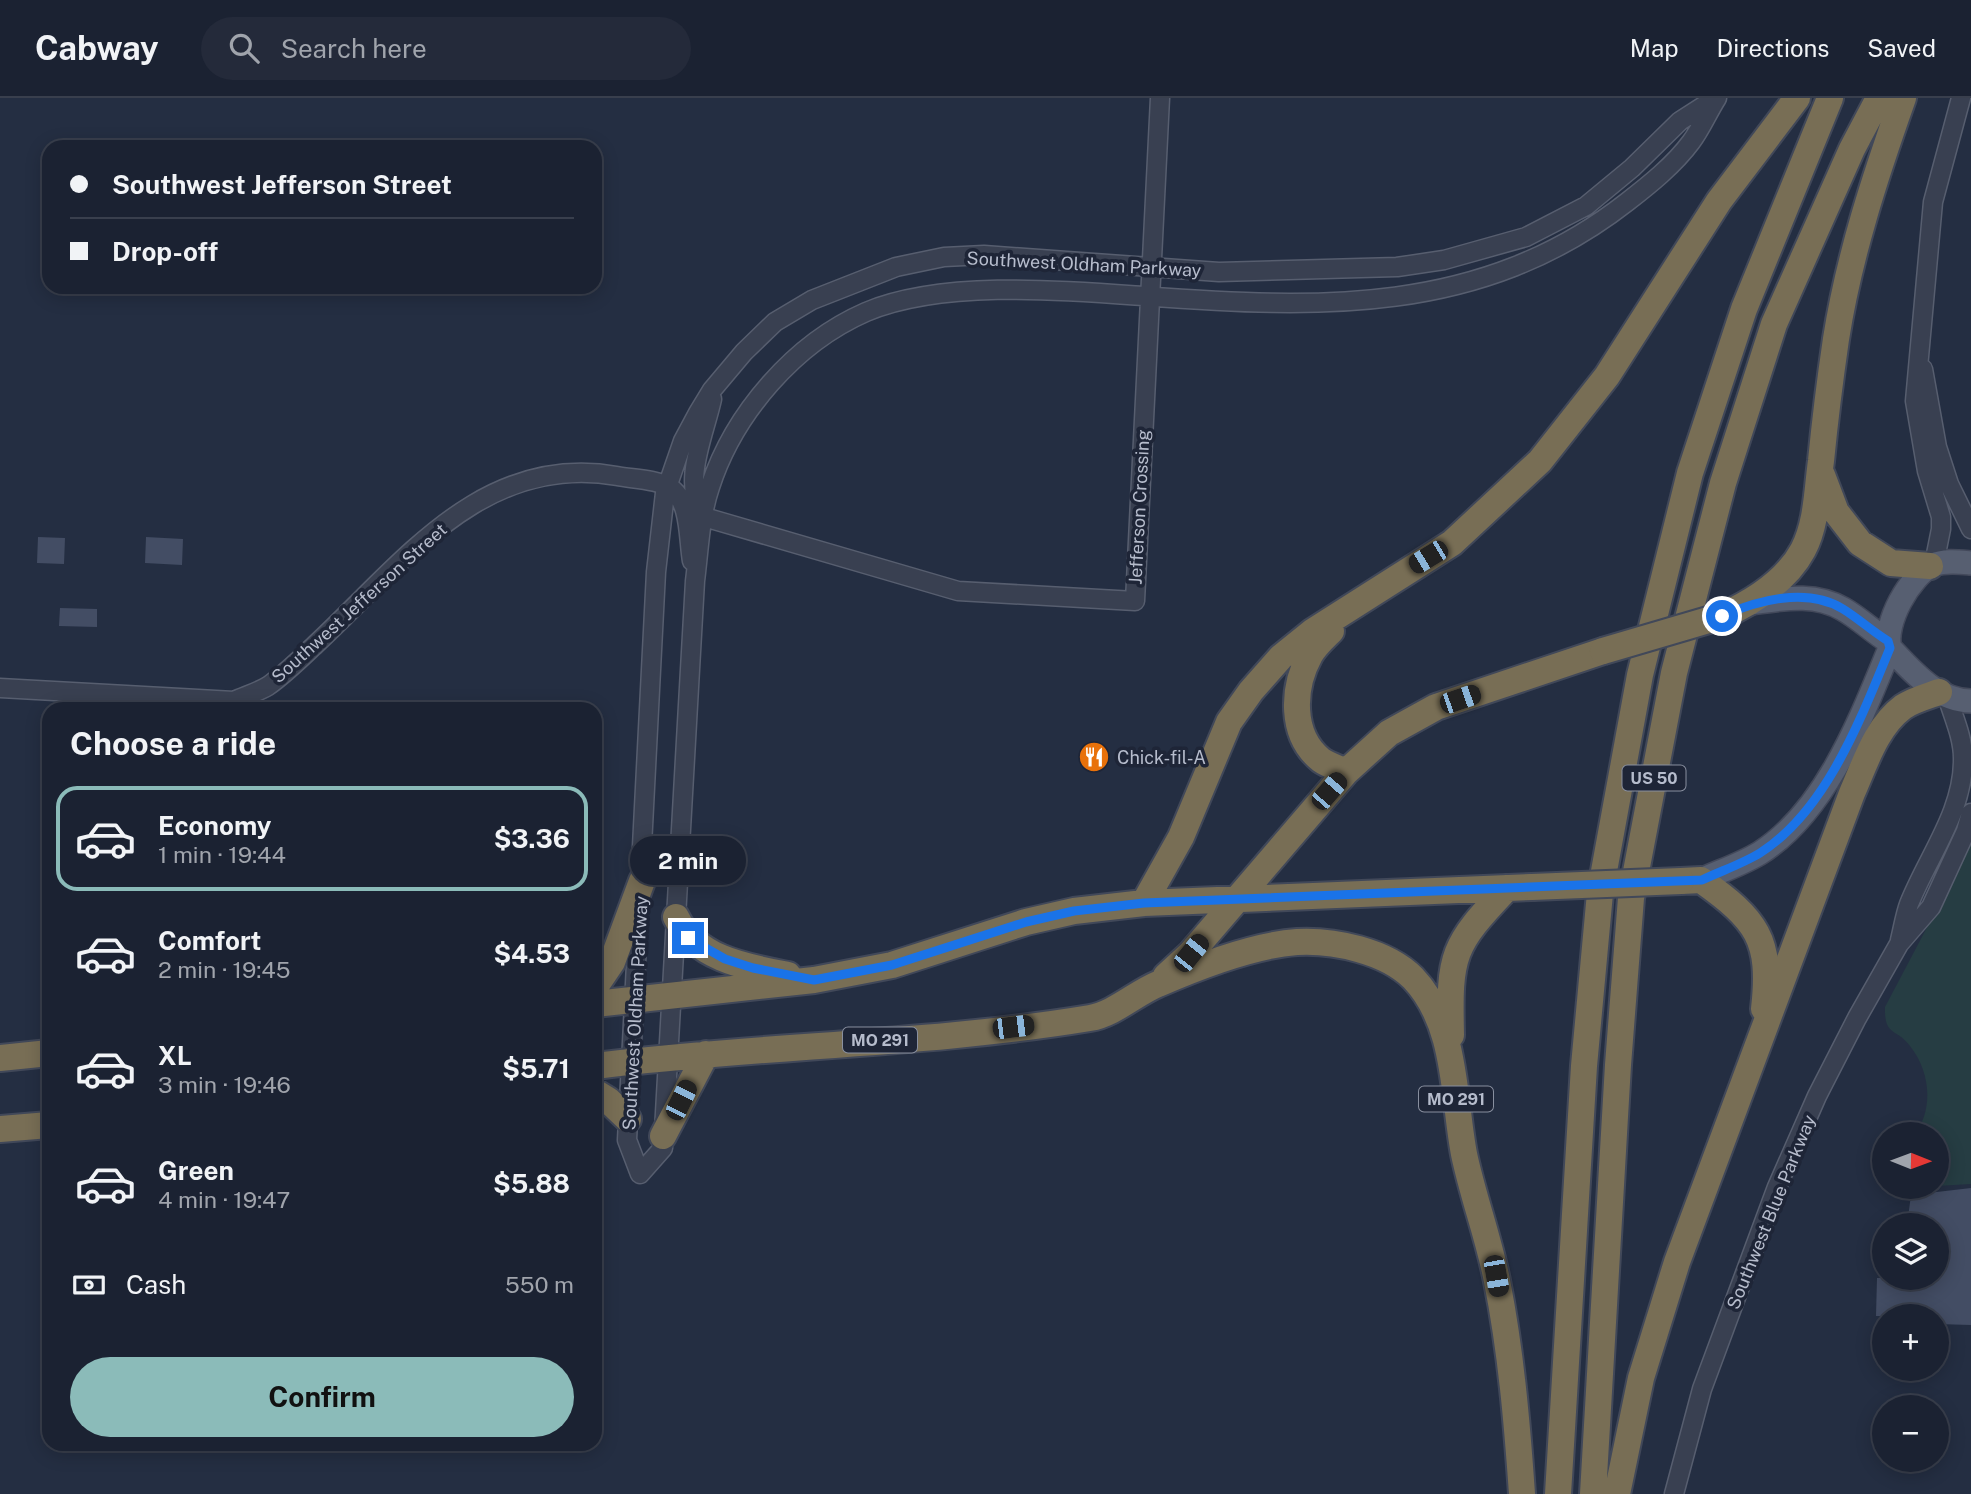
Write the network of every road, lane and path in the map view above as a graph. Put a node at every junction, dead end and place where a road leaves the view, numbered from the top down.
1 (1160, 98) edge
2 (1716, 98) edge
3 (1797, 98) edge
4 (1830, 98) edge
5 (1879, 98) edge
6 (1903, 98) edge
7 (1961, 98) edge
8 (1444, 260) junction
9 (1150, 268) junction
10 (1450, 287) junction
11 (1149, 297) junction
12 (1919, 355) junction
13 (715, 387) junction
14 (1820, 470) junction
15 (668, 486) junction
16 (704, 517) junction
17 (1971, 529) edge
18 (1971, 564) edge
19 (1932, 565) junction
20 (695, 581) junction
21 (1357, 600) junction
22 (1751, 603) junction
23 (1889, 645) junction
24 (0, 688) edge
25 (1943, 694) junction
26 (1971, 701) edge
27 (1346, 772) junction
28 (1971, 813) edge
29 (1691, 880) junction
30 (642, 881) junction
31 (1520, 887) junction
32 (1235, 898) junction
33 (1144, 903) junction
34 (676, 917) junction
35 (1899, 944) junction
36 (602, 977) edge
37 (814, 980) junction
38 (1157, 984) junction
39 (672, 997) junction
40 (636, 1000) junction
41 (602, 1003) edge
42 (1761, 1036) junction
43 (42, 1054) edge
44 (706, 1054) junction
45 (0, 1058) edge
46 (669, 1058) junction
47 (633, 1061) junction
48 (602, 1065) edge
49 (1452, 1073) junction
50 (602, 1096) edge
51 (628, 1119) junction
52 (42, 1126) edge
53 (0, 1129) edge
54 (663, 1136) junction
55 (1522, 1494) edge
56 (1558, 1494) edge
57 (1593, 1494) edge
58 (1617, 1494) edge
59 (1674, 1494) edge

1 - 9 street, Jefferson Crossing
2 - 8 street, Southwest Oldham Parkway
2 - 10 street, Southwest Oldham Parkway
3 - 21 highway
4 - 56 highway, US 50
5 - 57 highway, US 50
6 - 14 highway
7 - 12 street
8 - 9 street, Southwest Oldham Parkway
8 - 10 street
9 - 11 street, Jefferson Crossing
9 - 13 street, Southwest Oldham Parkway
10 - 11 street, Southwest Oldham Parkway
11 - 16 street, Southwest Oldham Parkway
11 - 16 street, Jefferson Crossing
12 - 17 street
12 - 19 street
13 - 15 street, Southwest Oldham Parkway
13 - 16 street
14 - 19 highway
14 - 22 highway
15 - 20 street
15 - 24 street, Southwest Jefferson Street
15 - 30 street, Southwest Oldham Parkway
16 - 20 street, Southwest Oldham Parkway
18 - 19 main road
19 - 23 main road
20 - 34 street, Southwest Oldham Parkway
21 - 27 highway
21 - 33 highway
22 - 23 main road
22 - 27 highway, bridge
23 - 25 main road
23 - 29 main road
25 - 26 main road
25 - 35 street, Southwest Blue Parkway
25 - 42 highway
27 - 32 highway
28 - 35 street, Southwest Blue Parkway
29 - 31 highway, bridge
29 - 42 highway
30 - 36 highway
30 - 40 street, Southwest Oldham Parkway
31 - 32 highway
31 - 49 highway, MO 291
32 - 33 highway
32 - 38 highway
33 - 37 highway
34 - 37 highway
34 - 39 street, Southwest Oldham Parkway
35 - 59 street, Southwest Blue Parkway
37 - 39 highway
38 - 44 highway, MO 291
38 - 49 highway, MO 291
39 - 40 highway
39 - 46 street, Southwest Oldham Parkway
40 - 41 highway
40 - 47 street, Southwest Oldham Parkway
42 - 58 highway
43 - 45 highway
44 - 46 highway, MO 291
44 - 54 highway
46 - 47 highway, MO 291
46 - 54 street, Southwest Oldham Parkway
47 - 48 highway, MO 291
47 - 51 street, Southwest Oldham Parkway
49 - 55 highway, MO 291
50 - 51 highway
51 - 54 street, Southwest Oldham Parkway
52 - 53 highway

